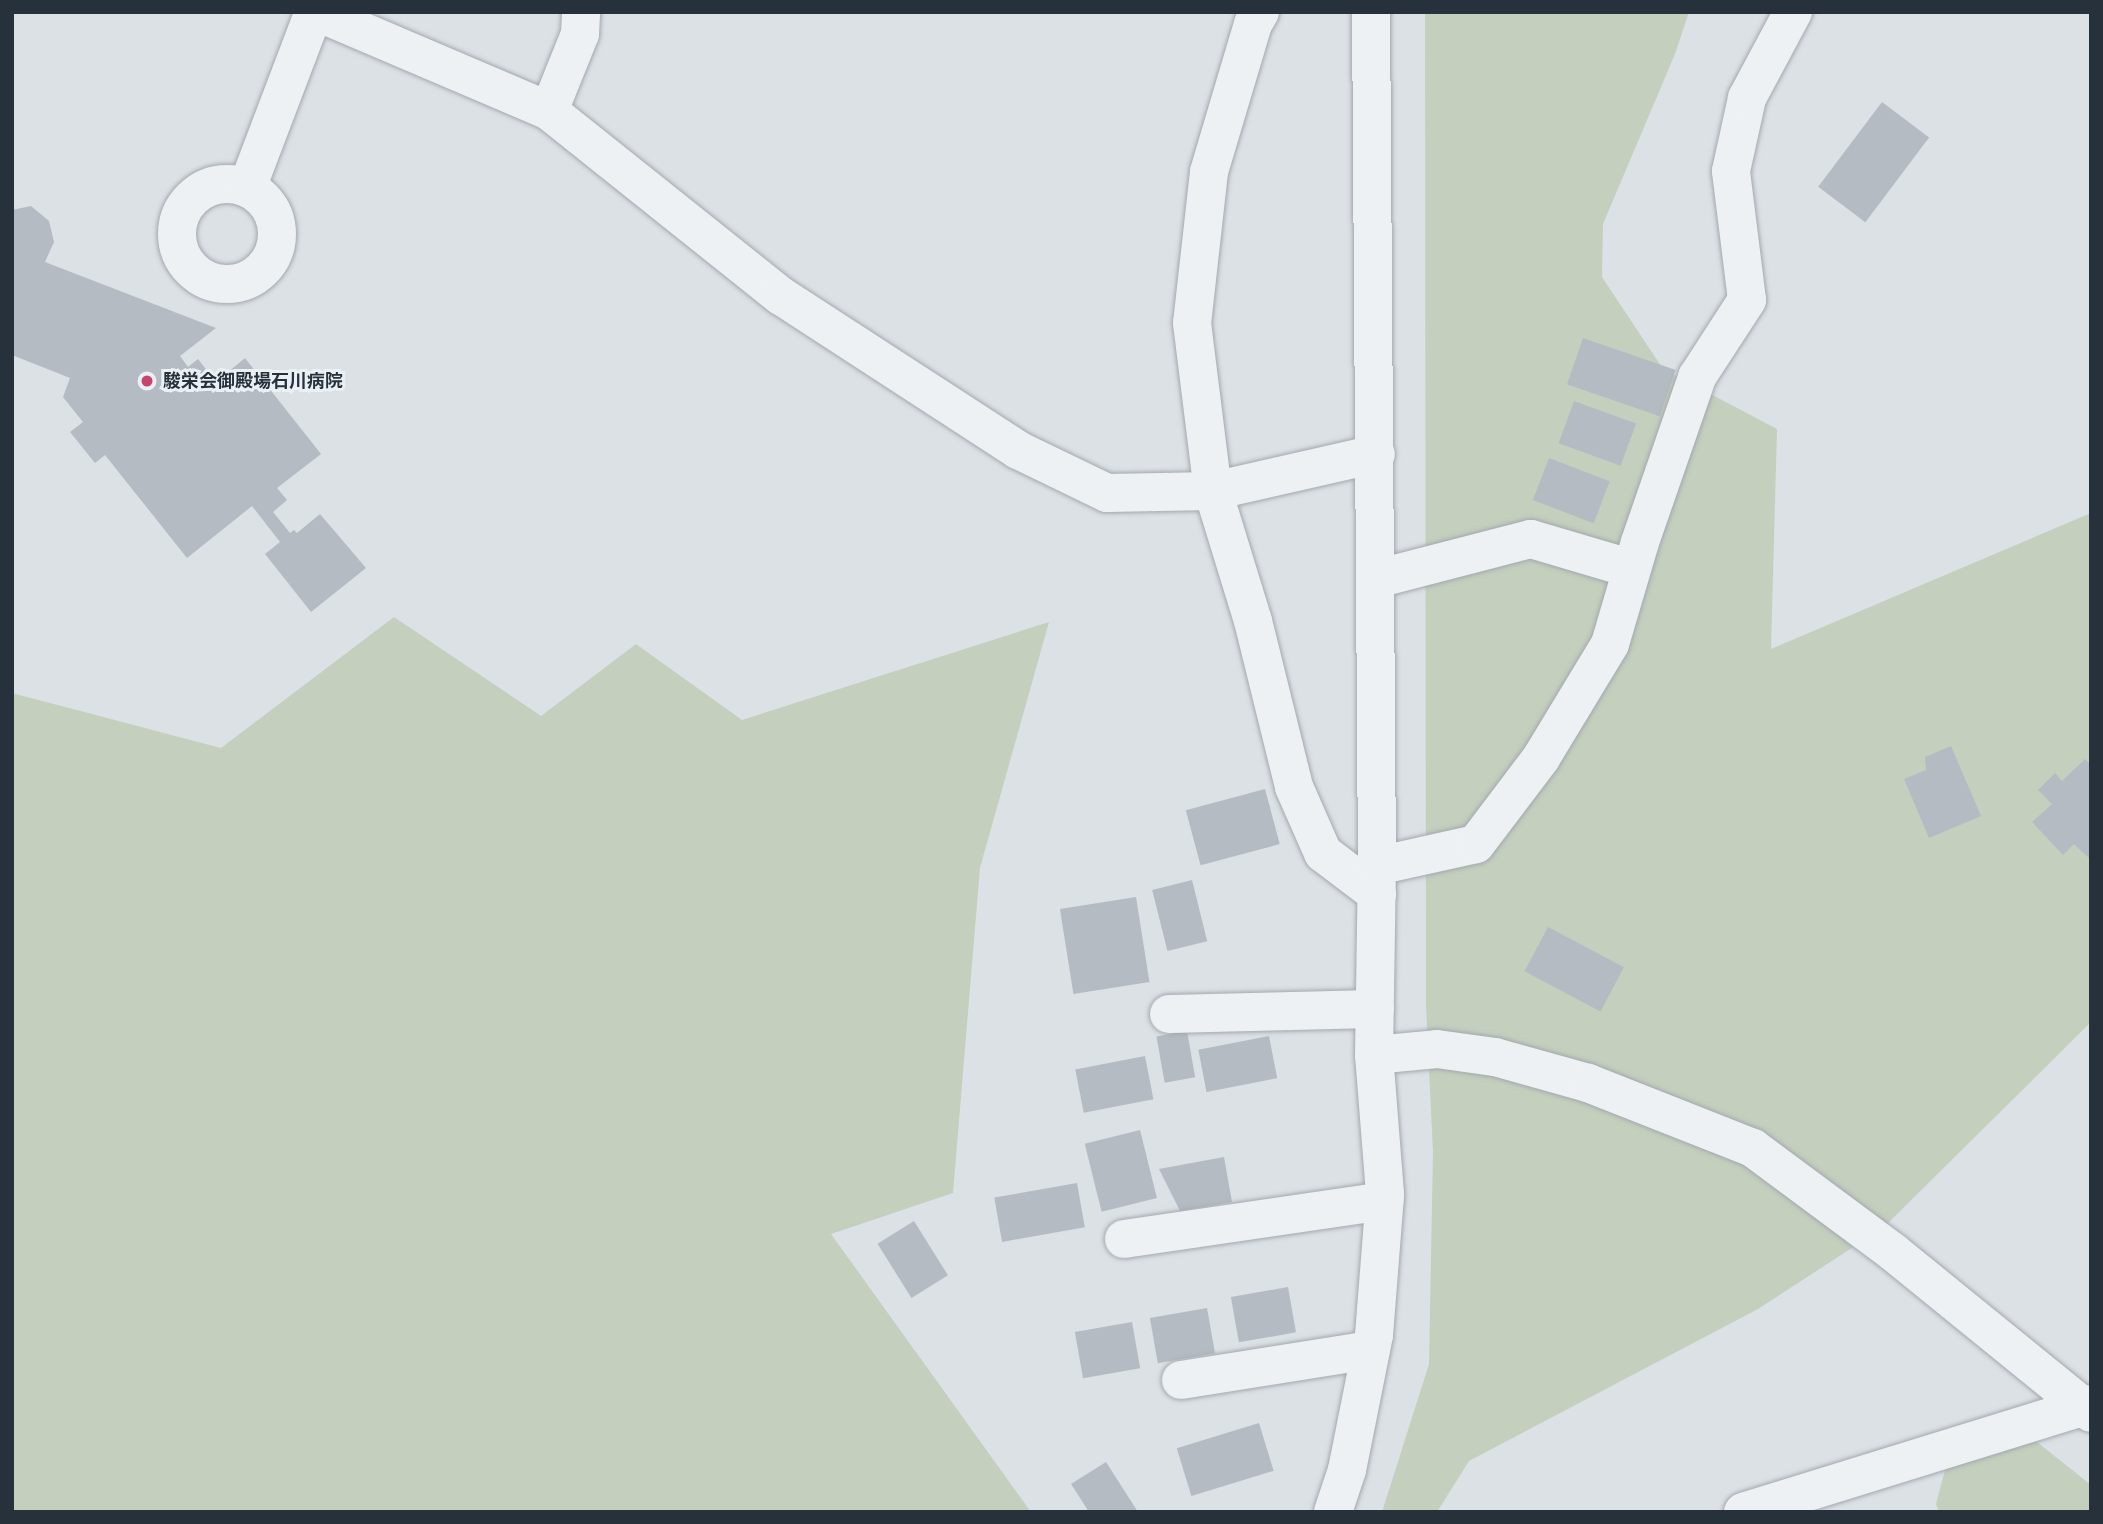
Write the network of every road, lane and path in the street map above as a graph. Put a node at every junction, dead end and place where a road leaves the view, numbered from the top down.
1 (315, 12) edge
2 (582, 12) edge
3 (1260, 12) edge
4 (1371, 12) edge
5 (1793, 12) edge
6 (549, 111) junction
7 (247, 188) dead end
8 (1376, 454) junction
9 (1213, 491) junction
10 (1632, 569) junction
11 (1376, 579) junction
12 (1377, 880) junction
13 (1375, 1009) junction
14 (1169, 1014) dead end
15 (1374, 1055) junction
16 (1384, 1201) junction
17 (1124, 1239) dead end
18 (1371, 1350) junction
19 (1181, 1380) dead end
20 (2088, 1408) edge
21 (1333, 1512) edge
22 (1743, 1512) edge

1 - 6 street
1 - 7 street
2 - 6 street
3 - 9 street
4 - 8 street
5 - 10 street
6 - 9 street
8 - 9 street
8 - 11 street
9 - 12 street
10 - 11 street
10 - 12 street
11 - 12 street
12 - 13 street
13 - 14 street
13 - 15 street
15 - 16 street
15 - 20 street
16 - 17 street
16 - 18 street
18 - 19 street
18 - 21 street
20 - 22 street

